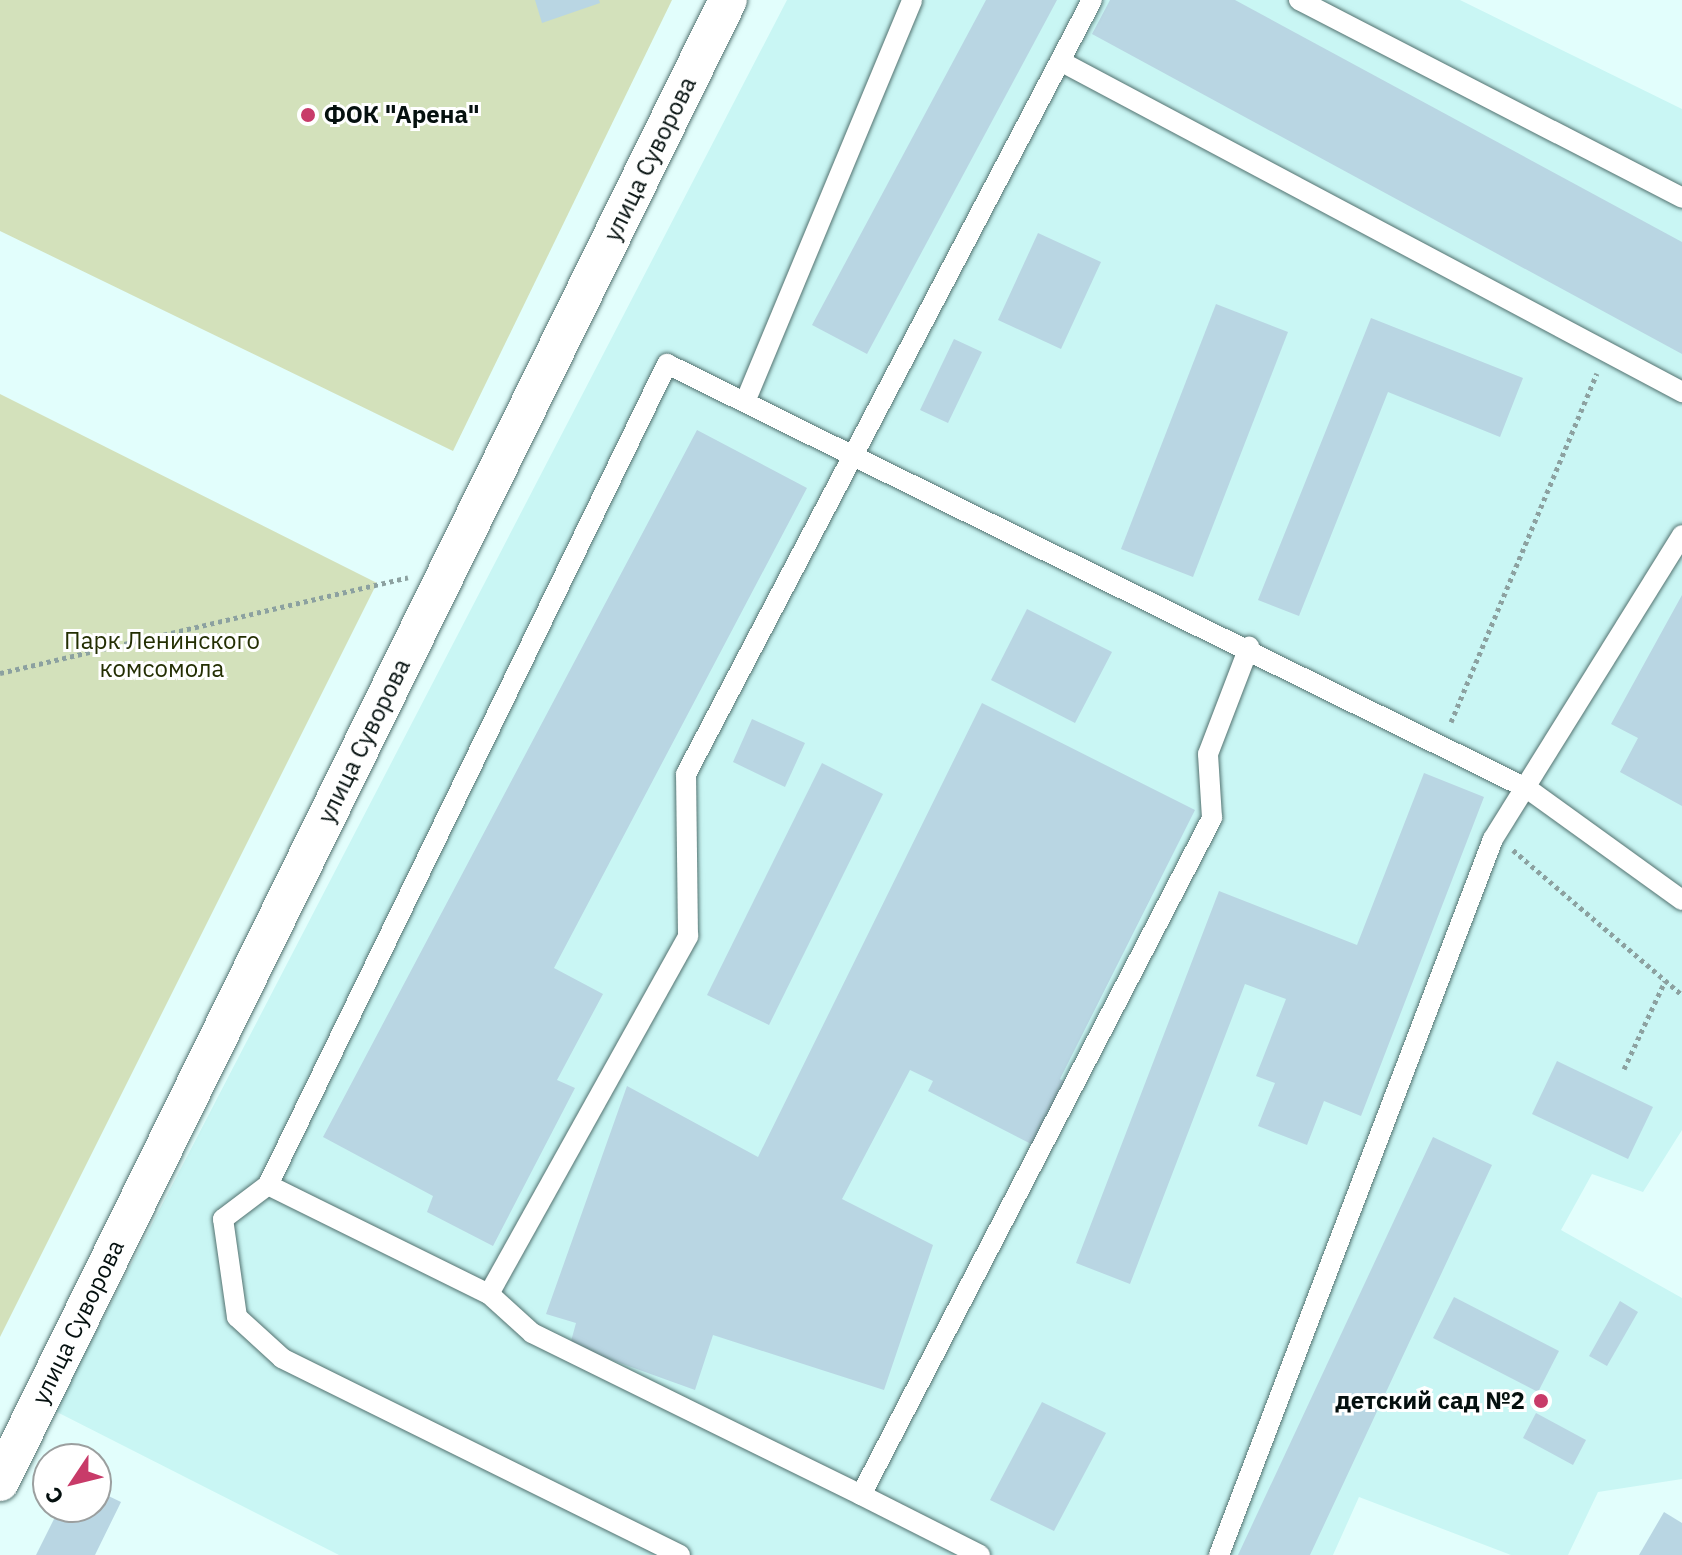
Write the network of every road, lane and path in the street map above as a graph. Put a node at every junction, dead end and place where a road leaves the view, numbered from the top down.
1 (728, 0) edge
2 (912, 0) edge
3 (1092, 0) edge
4 (1299, 0) edge
5 (1060, 61) junction
6 (1682, 198) edge
7 (1606, 351) junction
8 (1682, 392) edge
9 (745, 402) junction
10 (852, 454) junction
11 (1682, 535) edge
12 (449, 568) junction
13 (1249, 647) junction
14 (0, 673) edge
15 (1441, 745) junction
16 (1528, 789) junction
17 (1503, 842) dead end
18 (1682, 900) edge
19 (1665, 981) junction
20 (1682, 995) edge
21 (1624, 1069) dead end
22 (268, 1185) junction
23 (489, 1294) junction
24 (0, 1482) edge
25 (861, 1495) junction
26 (680, 1555) edge
27 (980, 1555) edge
28 (1219, 1555) edge

1 - 12 street, улица Суворова
2 - 9 lane
3 - 5 lane
4 - 6 lane
5 - 7 lane
5 - 10 lane
7 - 8 lane
7 - 15 path
9 - 10 lane
9 - 22 lane
10 - 13 lane
10 - 23 lane
11 - 16 lane
12 - 14 path
12 - 24 street, улица Суворова
13 - 15 lane
13 - 25 lane
15 - 16 lane
16 - 18 lane
16 - 28 lane
17 - 19 path
19 - 20 path
19 - 21 path
22 - 23 lane
22 - 26 lane
23 - 25 lane
25 - 27 lane

